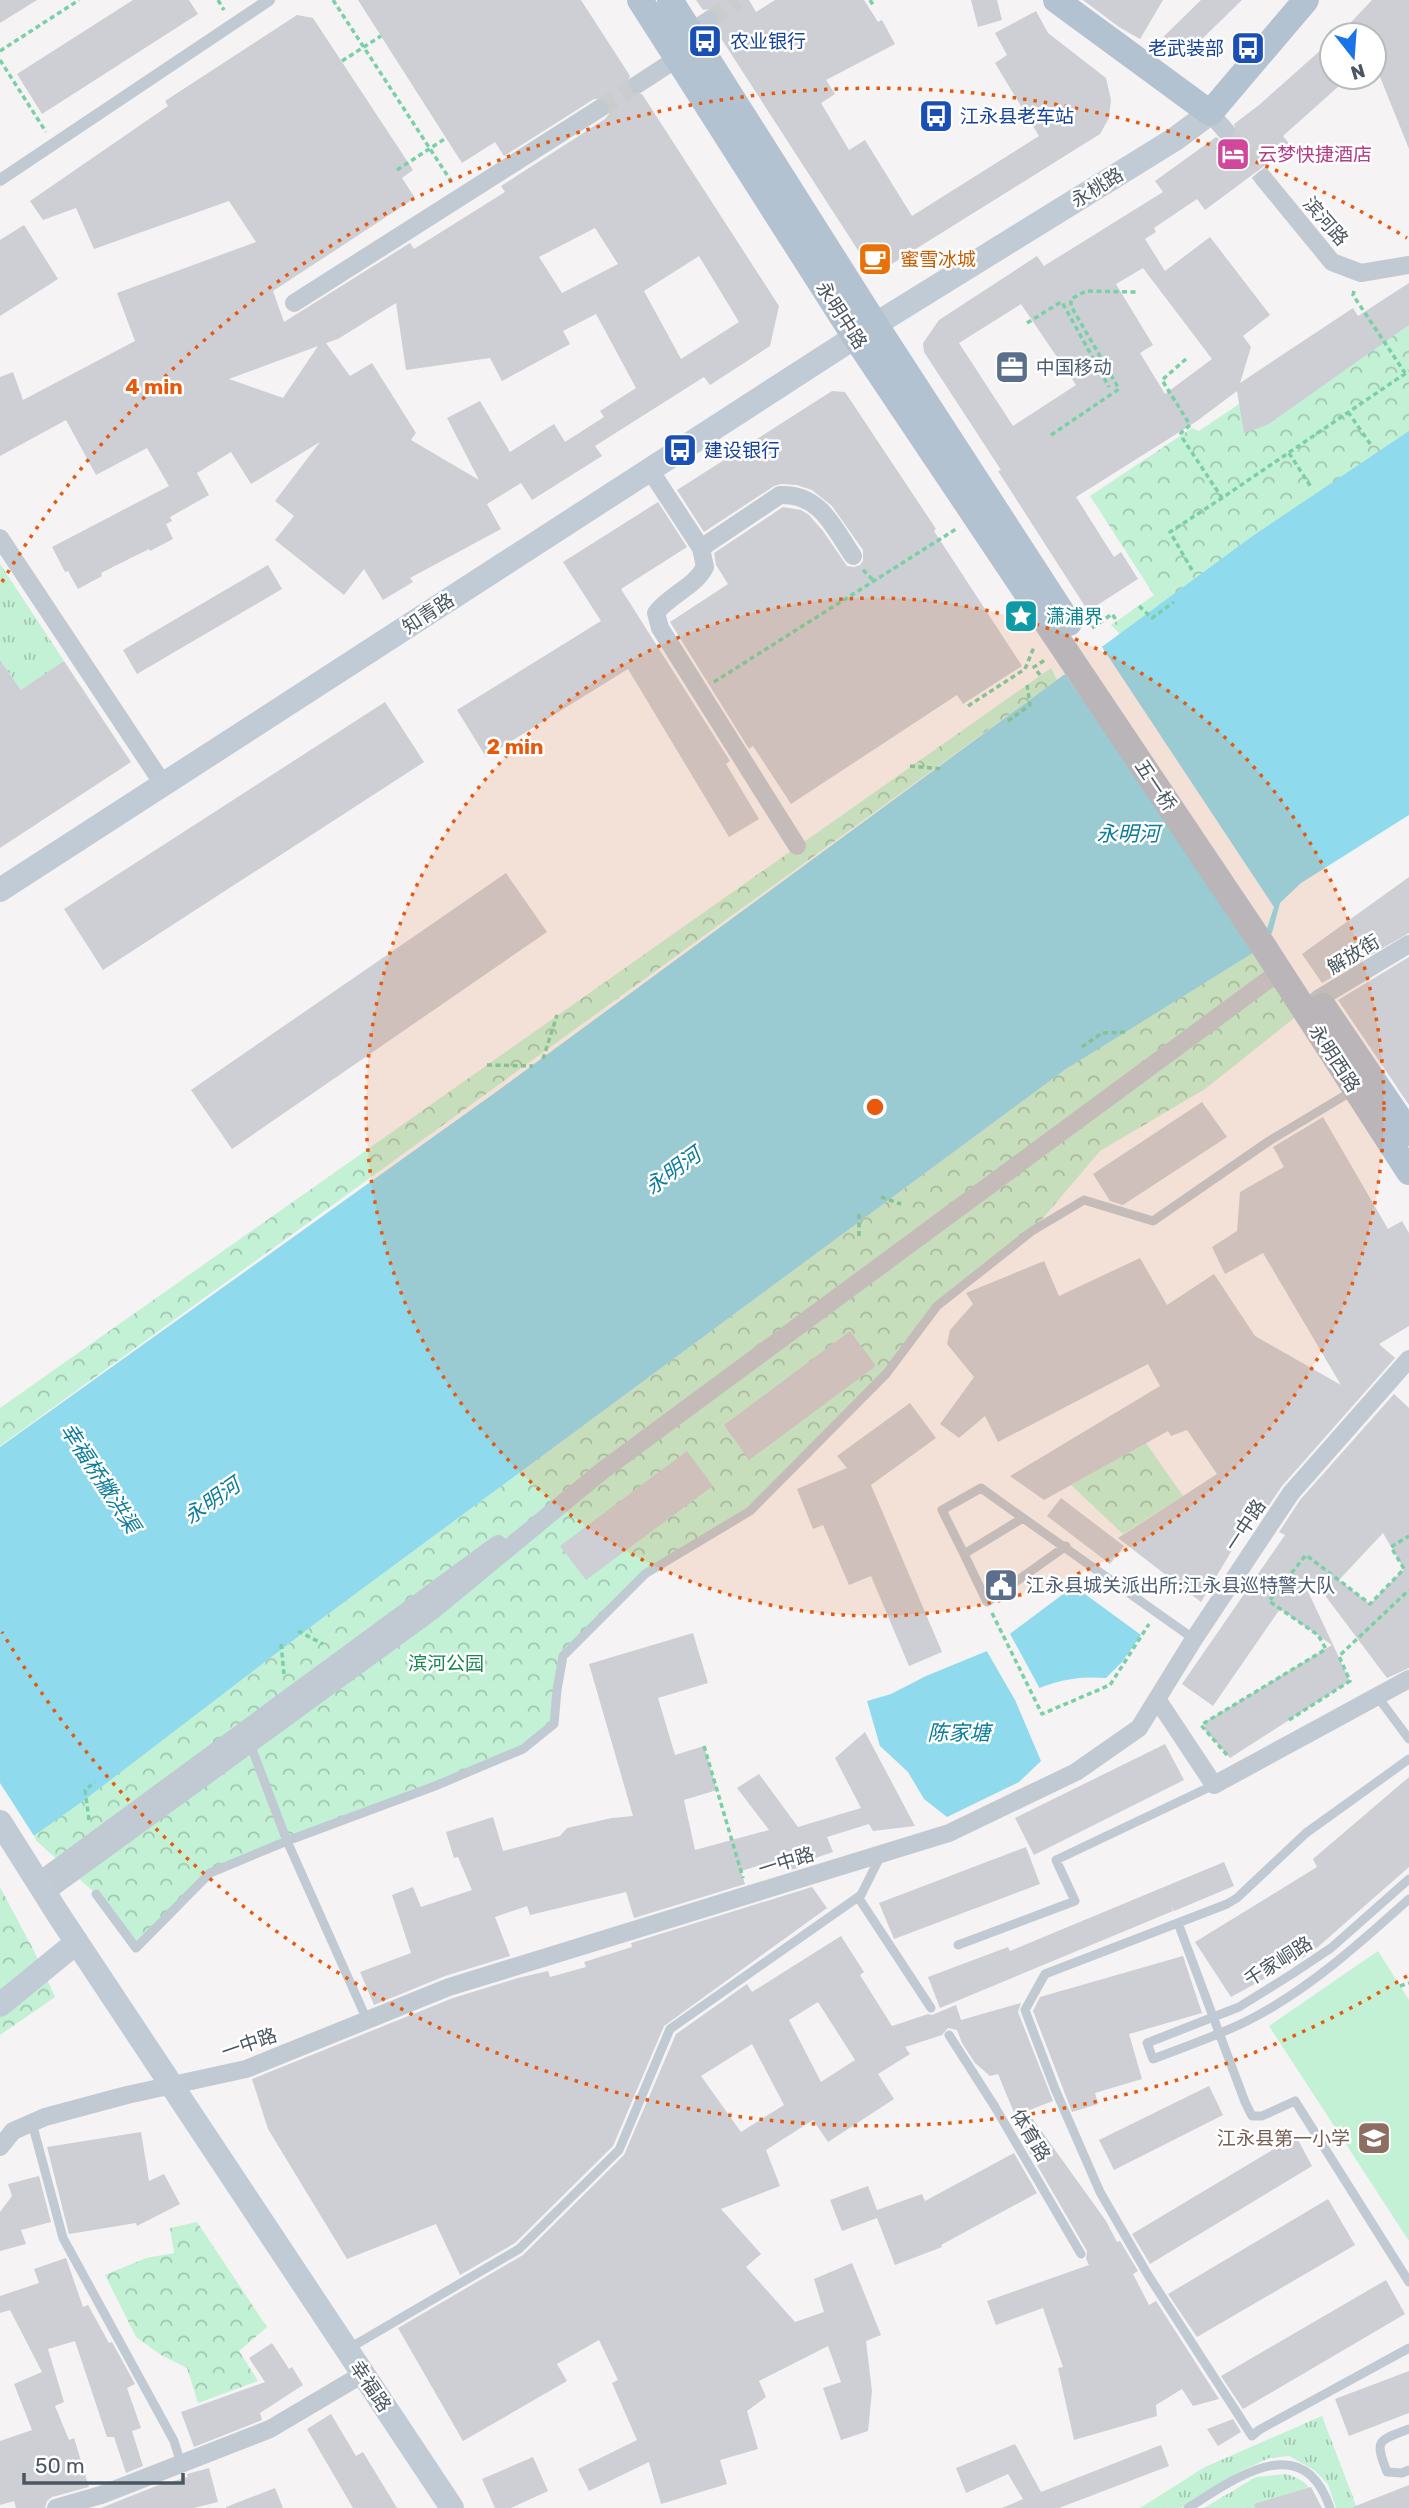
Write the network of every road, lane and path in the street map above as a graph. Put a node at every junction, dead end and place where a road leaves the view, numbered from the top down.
1 (79, 0) edge
2 (269, 0) edge
3 (332, 0) edge
4 (640, 0) edge
5 (670, 0) edge
6 (870, 0) edge
7 (1056, 0) edge
8 (1306, 0) edge
9 (874, 6) dead end
10 (381, 36) dead end
11 (363, 47) junction
12 (0, 51) edge
13 (678, 58) junction
14 (0, 60) edge
15 (342, 61) dead end
16 (638, 84) tunnel mouth
17 (599, 109) tunnel mouth
18 (1218, 122) junction
19 (446, 138) dead end
20 (53, 144) junction
21 (429, 149) junction
22 (397, 170) dead end
23 (1264, 178) tunnel mouth
24 (0, 180) edge
25 (461, 198) junction
26 (1409, 265) edge
27 (1361, 273) junction
28 (1136, 292) dead end
29 (294, 303) dead end
30 (1027, 323) dead end
31 (865, 330) junction
32 (1186, 359) dead end
33 (1407, 372) edge
34 (1109, 387) dead end
35 (1348, 412) junction
36 (1051, 435) dead end
37 (1371, 445) dead end
38 (1289, 453) junction
39 (650, 470) junction
40 (1311, 486) dead end
41 (1222, 498) junction
42 (976, 516) junction
43 (0, 538) edge
44 (701, 548) junction
45 (853, 556) dead end
46 (1192, 570) dead end
47 (1174, 602) dead end
48 (1139, 606) dead end
49 (1050, 628) junction
50 (1027, 684) dead end
51 (699, 691) junction
52 (968, 706) dead end
53 (1009, 722) dead end
54 (910, 766) dead end
55 (944, 769) dead end
56 (163, 785) junction
57 (797, 846) dead end
58 (0, 890) edge
59 (1268, 939) junction
60 (1409, 944) edge
61 (1280, 971) junction
62 (1318, 999) junction
63 (557, 1015) dead end
64 (1127, 1032) dead end
65 (1082, 1047) dead end
66 (543, 1059) dead end
67 (487, 1065) dead end
68 (533, 1066) dead end
69 (1355, 1089) junction
70 (1407, 1126) edge
71 (1409, 1172) edge
72 (881, 1197) dead end
73 (901, 1204) dead end
74 (859, 1214) dead end
75 (859, 1236) dead end
76 (1409, 1359) edge
77 (588, 1483) junction
78 (1023, 1518) junction
79 (1409, 1536) edge
80 (1066, 1546) junction
81 (964, 1554) junction
82 (1409, 1590) edge
83 (987, 1602) junction
84 (1157, 1612) junction
85 (298, 1631) dead end
86 (1195, 1639) junction
87 (281, 1644) dead end
88 (323, 1644) dead end
89 (284, 1674) dead end
90 (1409, 1679) edge
91 (1377, 1696) junction
92 (1157, 1699) junction
93 (1285, 1723) dead end
94 (1409, 1739) edge
95 (250, 1744) junction
96 (704, 1746) dead end
97 (1230, 1758) dead end
98 (1409, 1759) edge
99 (95, 1782) dead end
100 (1214, 1785) junction
101 (90, 1821) dead end
102 (0, 1822) edge
103 (287, 1841) junction
104 (882, 1853) junction
105 (1409, 1879) edge
106 (42, 1887) junction
107 (96, 1894) dead end
108 (748, 1894) junction
109 (858, 1897) junction
110 (1409, 1899) edge
111 (1178, 1923) junction
112 (77, 1942) junction
113 (958, 1945) dead end
114 (1409, 1983) edge
115 (1400, 1986) dead end
116 (0, 2005) edge
117 (931, 2008) dead end
118 (1213, 2017) junction
119 (367, 2020) junction
120 (1219, 2032) junction
121 (949, 2035) dead end
122 (172, 2086) junction
123 (32, 2123) junction
124 (0, 2147) edge
125 (1081, 2254) dead end
126 (1409, 2283) edge
127 (1409, 2348) edge
128 (347, 2350) junction
129 (363, 2374) junction
130 (1409, 2429) edge
131 (181, 2463) junction
132 (1409, 2470) edge
133 (56, 2508) edge
134 (452, 2508) edge
135 (1188, 2508) edge
136 (1329, 2508) edge

1 - 12 path
2 - 20 street
3 - 11 path
4 - 13 main road, 永明中路
5 - 31 main road, 永明中路
6 - 9 path
7 - 18 main road
8 - 18 main road, 永桃路
10 - 11 path, bridge
11 - 15 path, bridge
11 - 21 path
13 - 16 street
13 - 31 main road, 永明中路
14 - 20 path
17 - 25 street
18 - 31 main road, 永桃路
19 - 21 path, bridge
20 - 24 street
21 - 22 path, bridge
21 - 25 path
23 - 27 street, 滨河路
25 - 29 street
26 - 27 street
27 - 33 path
28 - 36 path
30 - 34 path
31 - 39 main road, 知青路
31 - 42 main road, 永明中路
31 - 49 main road, 永明中路
32 - 41 path
33 - 35 path
35 - 37 path
35 - 38 path
38 - 40 path
38 - 41 path
39 - 44 street
39 - 56 main road, 知青路
41 - 46 path
42 - 49 main road, 永明中路
42 - 51 path
43 - 56 street
44 - 45 street
44 - 51 street
47 - 48 path
49 - 52 path
49 - 59 main road, 五一桥
50 - 53 path
51 - 57 street
54 - 55 path
56 - 58 main road, 知青路
59 - 61 main road, 永明西路
59 - 62 main road, 永明西路
60 - 62 street, 解放街
61 - 69 main road, 永明西路
61 - 77 street
62 - 70 main road, 永明西路
63 - 66 path
64 - 65 path
67 - 68 path
69 - 71 main road, 永明西路
69 - 103 lane
72 - 73 path
74 - 75 path
76 - 86 street, 一中路
77 - 95 street
77 - 106 street
78 - 80 lane
78 - 81 lane
78 - 81 lane
79 - 97 path
80 - 83 lane
80 - 84 lane
81 - 83 lane
82 - 93 path
83 - 84 path
84 - 86 lane
85 - 88 path
86 - 92 street, 一中路
87 - 89 path
90 - 91 street
91 - 94 lane
91 - 100 street
92 - 100 street
92 - 104 street, 一中路
95 - 103 lane
95 - 106 street
96 - 108 path
98 - 111 lane
99 - 101 path
100 - 113 lane
102 - 106 main road
103 - 107 lane
103 - 119 lane
104 - 108 street, 一中路
104 - 109 lane
105 - 118 lane, 千家峒路
106 - 112 main road, 幸福路
108 - 119 street, 一中路
109 - 117 lane
109 - 128 lane
110 - 120 lane, 千家峒路
111 - 118 lane
111 - 127 lane
112 - 116 main road
112 - 122 main road, 幸福路
114 - 115 path
118 - 120 lane
118 - 120 lane, 千家峒路
119 - 122 street, 一中路
120 - 126 lane
121 - 125 lane, 体育路
122 - 123 street, 一中路
122 - 128 main road, 幸福路
123 - 124 street, 一中路
123 - 131 lane
128 - 129 main road, 幸福路
129 - 131 street
129 - 134 main road, 幸福路
130 - 132 lane
131 - 133 street
135 - 136 lane

